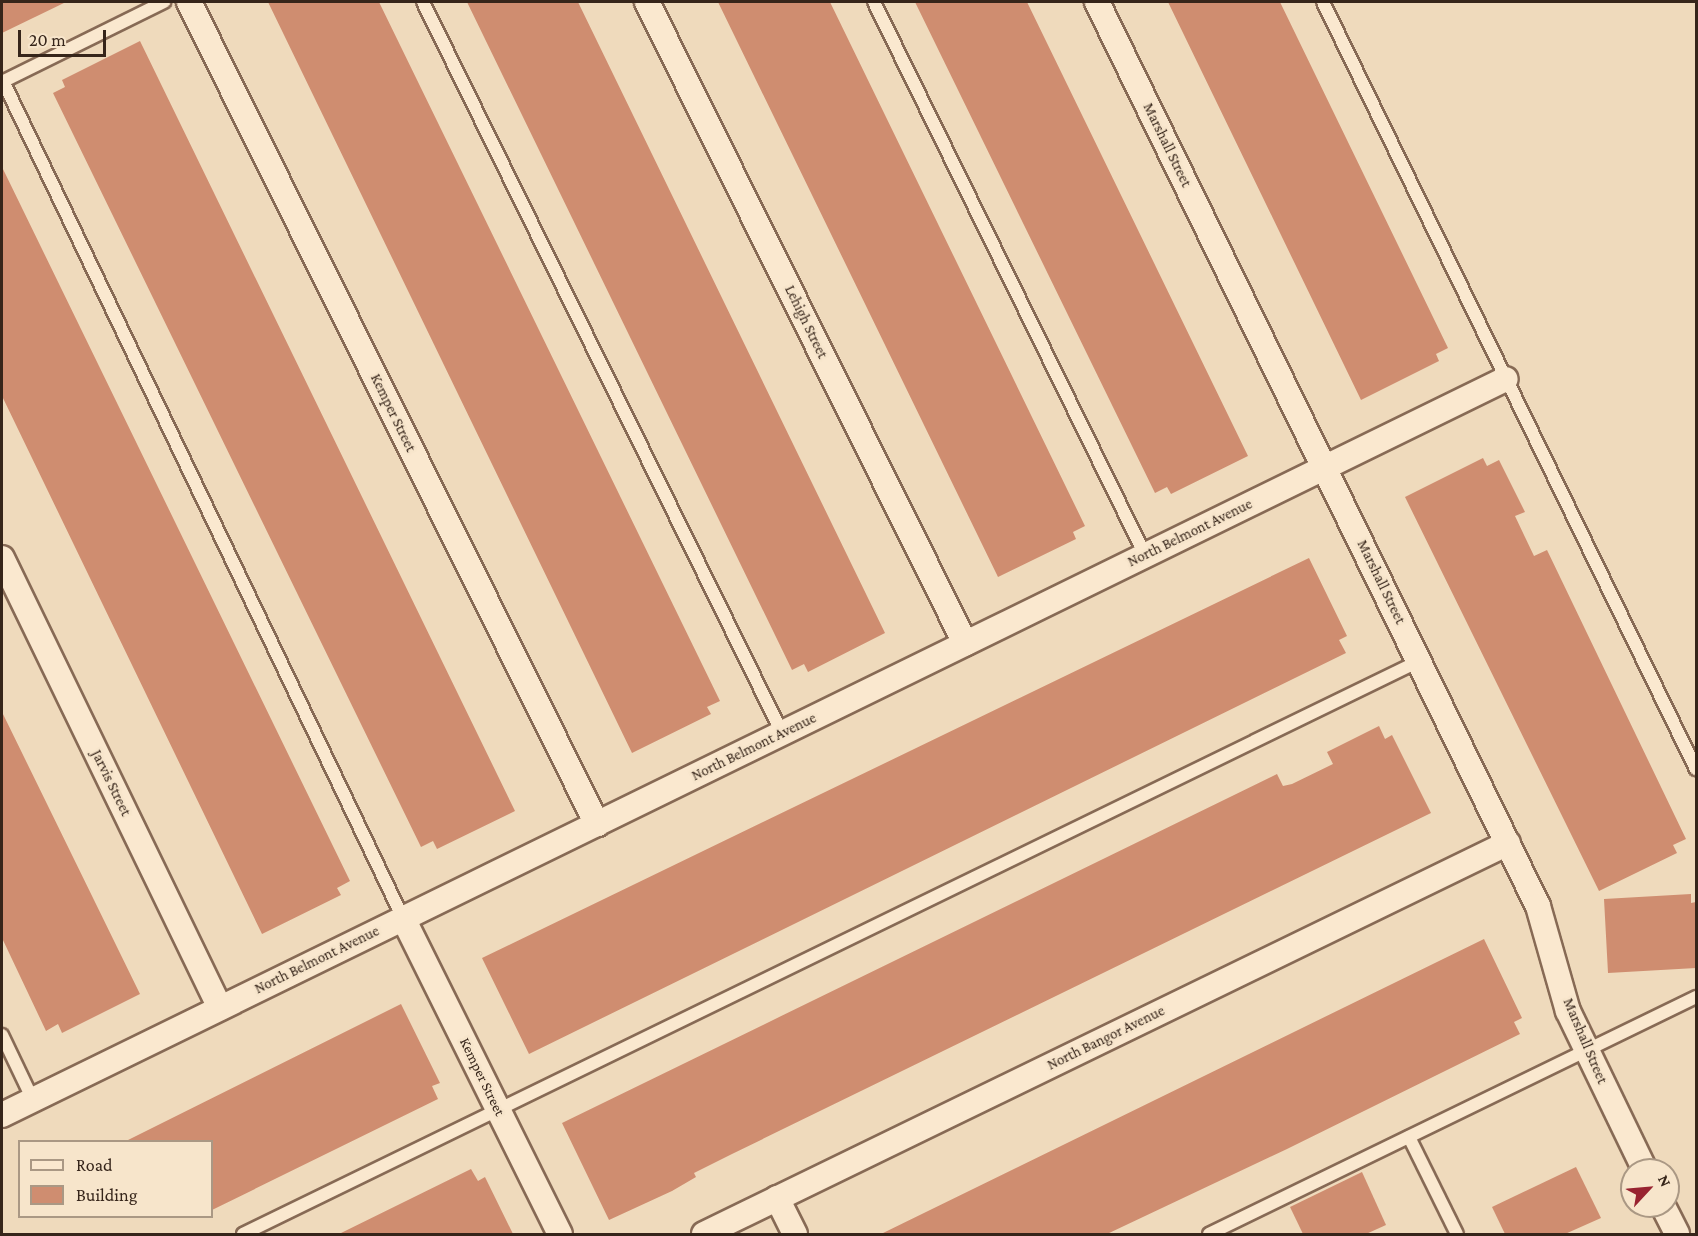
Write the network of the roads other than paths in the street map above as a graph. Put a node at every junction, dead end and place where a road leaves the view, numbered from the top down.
1 (164, 2) edge
2 (189, 2) edge
3 (423, 2) edge
4 (647, 2) edge
5 (874, 2) edge
6 (1097, 2) edge
7 (1323, 2) edge
8 (2, 81) edge
9 (1506, 379) junction
10 (1324, 467) junction
11 (1145, 555) junction
12 (2, 558) edge
13 (965, 643) junction
14 (1419, 661) junction
15 (782, 733) junction
16 (1696, 769) edge
17 (597, 824) junction
18 (1508, 843) junction
19 (403, 918) junction
20 (1696, 998) edge
21 (220, 1008) junction
22 (2, 1035) edge
23 (1587, 1050) junction
24 (33, 1100) junction
25 (498, 1109) junction
26 (2, 1115) edge
27 (1409, 1137) junction
28 (1639, 1158) edge
29 (777, 1198) junction
30 (1669, 1218) edge
31 (243, 1234) edge
32 (560, 1234) edge
33 (704, 1234) edge
34 (795, 1234) edge
35 (1209, 1234) edge
36 (1457, 1234) edge
37 (1677, 1234) edge

1 - 8 lane
2 - 17 street, Kemper Street
3 - 15 lane
4 - 13 street, Lehigh Street
5 - 11 lane
6 - 10 street, Marshall Street
7 - 9 lane
8 - 19 lane
9 - 10 street, North Belmont Avenue
9 - 16 lane
10 - 11 street, North Belmont Avenue
10 - 14 street, Marshall Street
11 - 13 street, North Belmont Avenue
12 - 21 street, Jarvis Street
13 - 15 street, North Belmont Avenue
14 - 18 street, Marshall Street
14 - 25 lane
15 - 17 street, North Belmont Avenue
17 - 19 street, North Belmont Avenue
18 - 23 street, Marshall Street
18 - 29 street, North Bangor Avenue
19 - 21 street, North Belmont Avenue
19 - 25 street, Kemper Street
20 - 23 lane
21 - 24 street, North Belmont Avenue
22 - 24 lane
23 - 27 lane
23 - 28 street, Marshall Street
24 - 26 street, North Belmont Avenue
25 - 31 lane
25 - 32 street, Kemper Street
27 - 35 lane
27 - 36 lane
29 - 33 street, North Bangor Avenue
29 - 34 street
30 - 37 street

